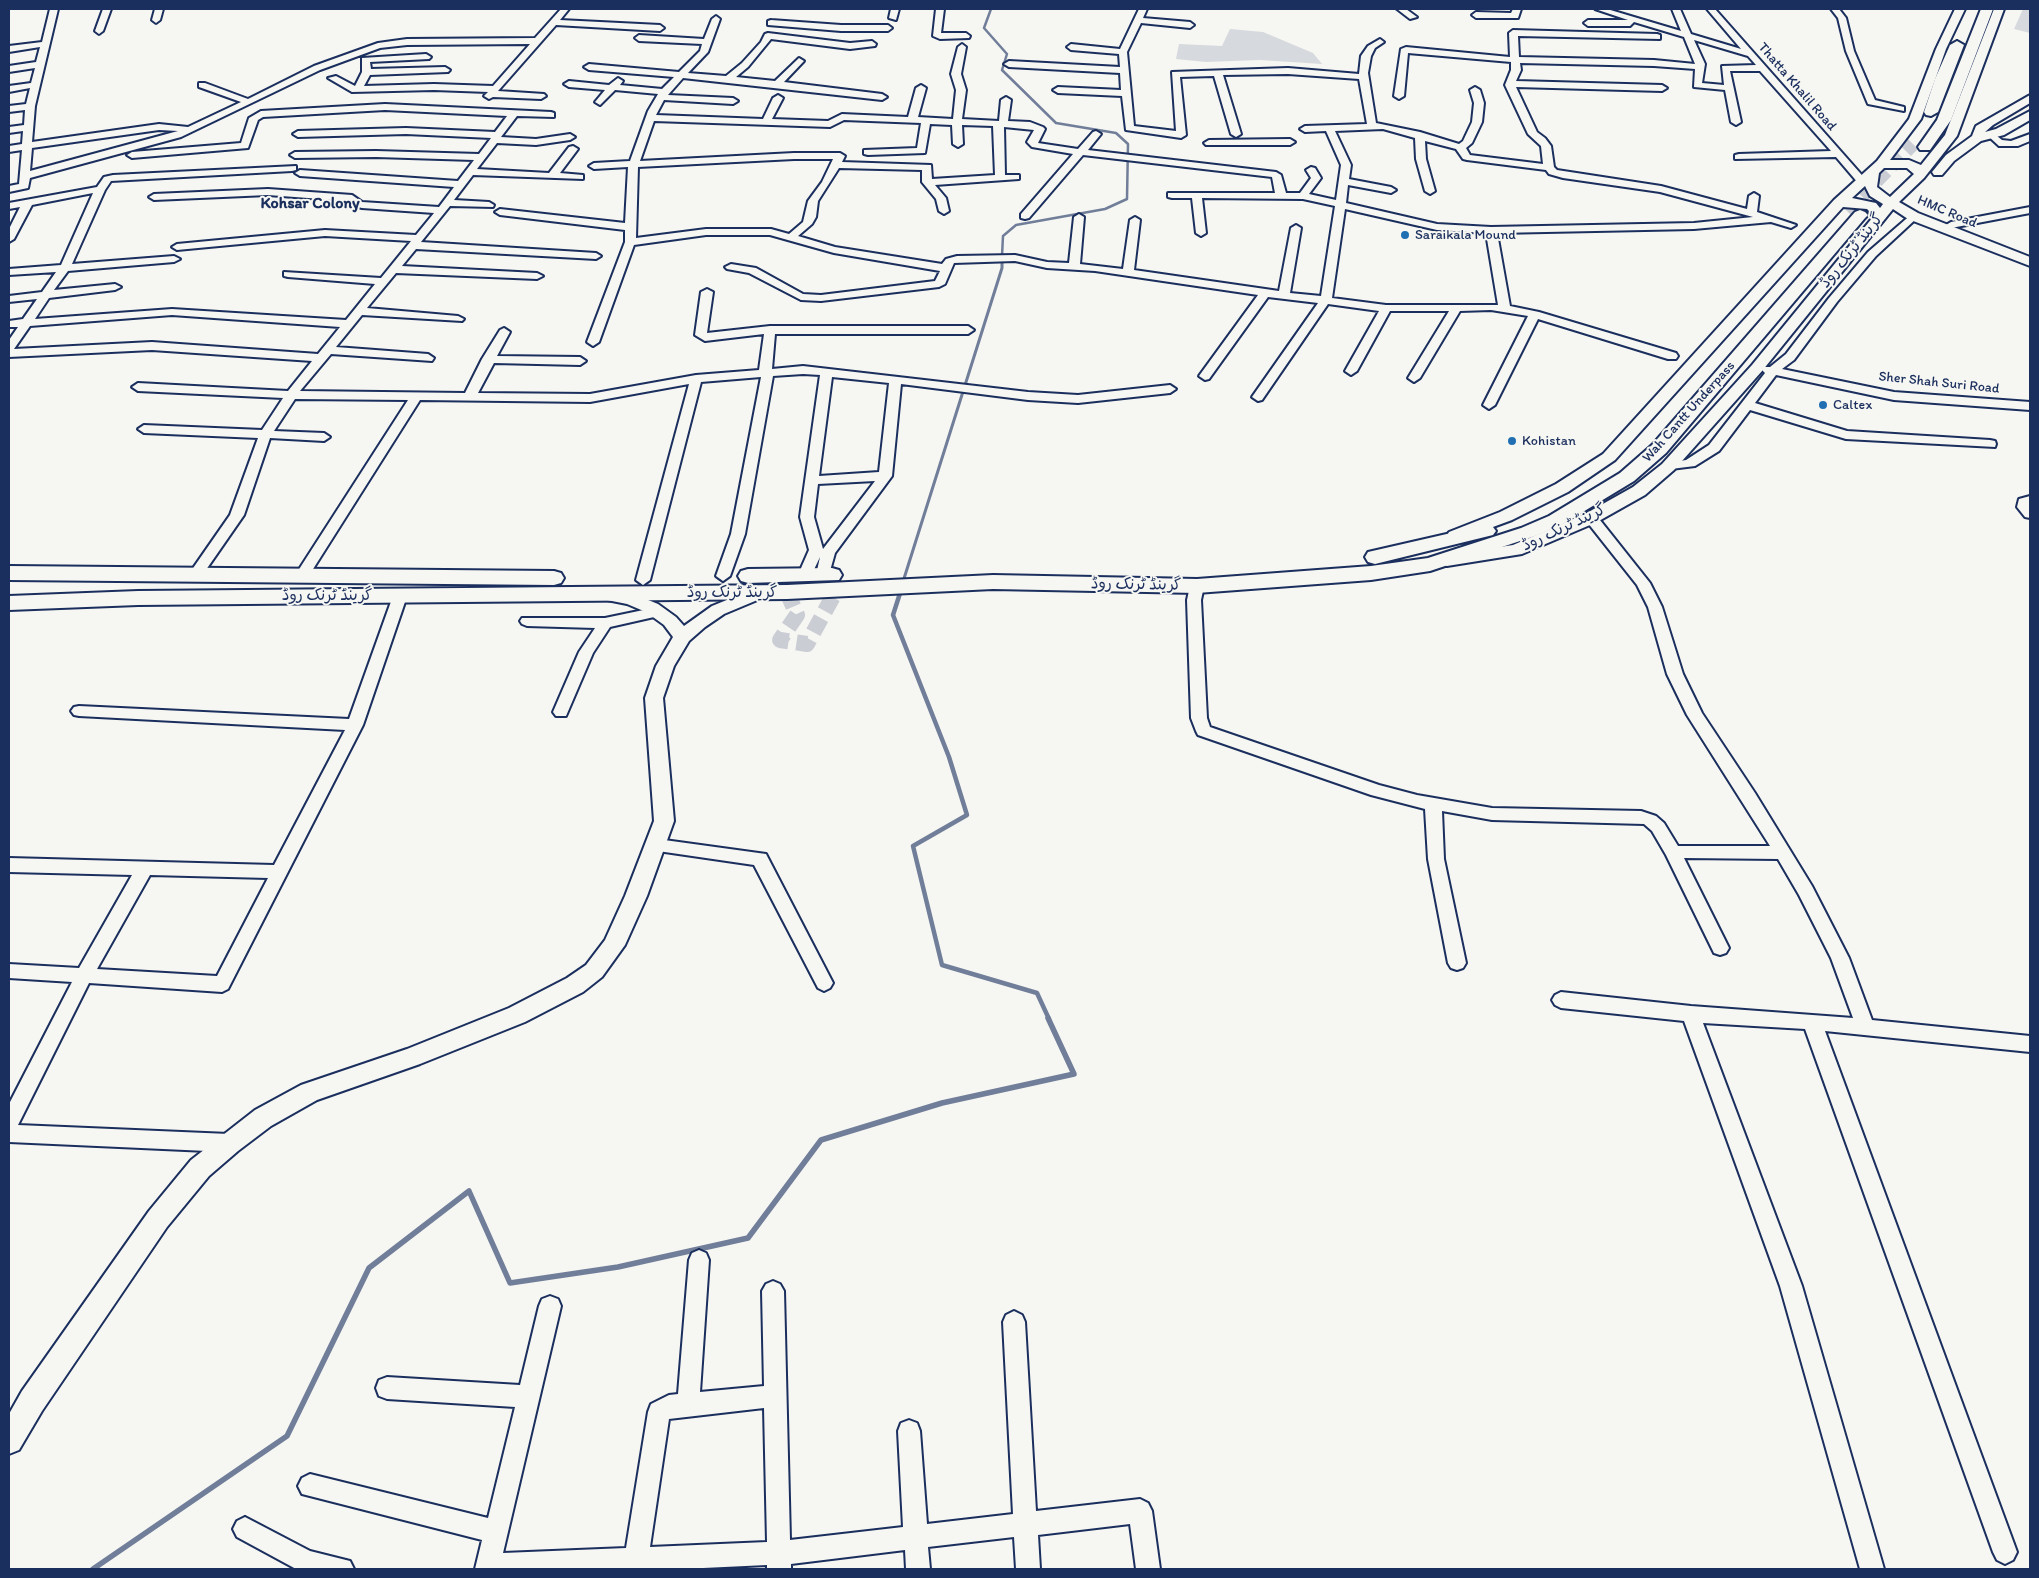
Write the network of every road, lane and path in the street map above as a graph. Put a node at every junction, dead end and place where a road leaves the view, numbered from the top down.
1 (54, 9) edge
2 (107, 9) edge
3 (159, 9) edge
4 (565, 9) edge
5 (940, 9) edge
6 (1143, 9) edge
7 (1402, 9) edge
8 (1517, 9) edge
9 (1599, 9) edge
10 (1676, 9) edge
11 (1711, 9) edge
12 (1835, 9) edge
13 (1960, 9) edge
14 (1973, 9) edge
15 (1988, 9) edge
16 (1999, 9) edge
17 (1476, 15) dead end
18 (1413, 18) dead end
19 (716, 19) dead end
20 (156, 20) dead end
21 (1138, 20) junction
22 (552, 22) junction
23 (1588, 23) dead end
24 (1650, 23) junction
25 (1190, 25) dead end
26 (660, 28) dead end
27 (888, 28) dead end
28 (99, 31) dead end
29 (538, 34) junction
30 (768, 36) junction
31 (966, 36) dead end
32 (1687, 36) junction
33 (1657, 37) dead end
34 (637, 38) dead end
35 (708, 42) junction
36 (1380, 42) dead end
37 (43, 44) junction
38 (872, 44) dead end
39 (962, 47) dead end
40 (1071, 47) dead end
41 (9, 49) edge
42 (1534, 51) dead end
43 (1123, 52) junction
44 (1552, 52) dead end
45 (1656, 53) dead end
46 (1749, 54) junction
47 (1515, 55) junction
48 (426, 56) dead end
49 (799, 61) dead end
50 (40, 64) junction
51 (1009, 64) dead end
52 (589, 67) dead end
53 (1699, 67) junction
54 (1762, 68) junction
55 (9, 69) edge
56 (446, 70) dead end
57 (1123, 70) junction
58 (628, 71) junction
59 (367, 72) junction
60 (1217, 72) junction
61 (681, 76) junction
62 (1364, 77) junction
63 (333, 78) dead end
64 (727, 80) junction
65 (202, 84) dead end
66 (569, 84) dead end
67 (777, 84) junction
68 (1510, 84) junction
69 (34, 86) junction
70 (612, 87) junction
71 (921, 88) dead end
72 (1662, 88) dead end
73 (1728, 88) junction
74 (9, 89) edge
75 (358, 89) junction
76 (1058, 90) dead end
77 (1475, 90) dead end
78 (493, 91) junction
79 (1127, 93) junction
80 (663, 94) junction
81 (541, 96) dead end
82 (1399, 96) dead end
83 (882, 97) dead end
84 (778, 98) dead end
85 (2030, 98) edge
86 (1006, 100) dead end
87 (733, 101) dead end
88 (249, 102) junction
89 (600, 102) dead end
90 (30, 106) junction
91 (9, 109) edge
92 (1901, 109) dead end
93 (479, 110) junction
94 (515, 112) junction
95 (551, 115) dead end
96 (2030, 115) edge
97 (652, 118) junction
98 (767, 120) junction
99 (912, 120) junction
100 (926, 121) junction
101 (1736, 122) dead end
102 (957, 123) junction
103 (1001, 124) junction
104 (1372, 126) junction
105 (28, 127) junction
106 (1329, 128) junction
107 (1305, 129) dead end
108 (9, 130) edge
109 (191, 130) junction
110 (298, 134) dead end
111 (1096, 134) dead end
112 (1236, 134) dead end
113 (1420, 135) junction
114 (2030, 136) edge
115 (570, 137) dead end
116 (496, 138) junction
117 (1977, 138) junction
118 (1995, 139) junction
119 (1290, 142) dead end
120 (958, 144) dead end
121 (1209, 144) dead end
122 (27, 146) junction
123 (1460, 147) junction
124 (1966, 147) junction
125 (1164, 148) junction
126 (9, 149) edge
127 (573, 149) dead end
128 (1247, 150) junction
129 (118, 152) junction
130 (868, 152) dead end
131 (1082, 152) junction
132 (1837, 154) junction
133 (295, 155) dead end
134 (481, 157) junction
135 (1739, 157) dead end
136 (837, 165) junction
137 (594, 166) dead end
138 (633, 166) junction
139 (1549, 167) junction
140 (1310, 170) dead end
141 (1247, 171) junction
142 (471, 172) junction
143 (25, 176) junction
144 (552, 176) junction
145 (1872, 176) junction
146 (579, 177) dead end
147 (1015, 177) dead end
148 (1000, 178) junction
149 (1917, 178) junction
150 (927, 182) junction
151 (1344, 182) junction
152 (462, 184) junction
153 (9, 189) edge
154 (100, 189) junction
155 (1391, 190) dead end
156 (1430, 191) dead end
157 (1172, 195) dead end
158 (1281, 195) junction
159 (1197, 196) junction
160 (1303, 196) junction
161 (1754, 196) dead end
162 (154, 197) dead end
163 (1897, 198) junction
164 (28, 202) junction
165 (489, 205) dead end
166 (9, 206) edge
167 (445, 206) junction
168 (1342, 206) junction
169 (1849, 210) junction
170 (2030, 210) edge
171 (944, 211) dead end
172 (500, 212) dead end
173 (1752, 212) junction
174 (1025, 216) dead end
175 (1913, 216) junction
176 (1079, 217) dead end
177 (1879, 218) junction
178 (1772, 219) junction
179 (1135, 220) dead end
180 (1791, 225) dead end
181 (1951, 225) junction
182 (12, 227) edge
183 (631, 227) junction
184 (1296, 228) dead end
185 (1491, 230) junction
186 (1201, 233) dead end
187 (791, 237) junction
188 (9, 239) edge
189 (415, 241) junction
190 (630, 242) junction
191 (177, 247) dead end
192 (1856, 247) junction
193 (1872, 254) junction
194 (2030, 255) edge
195 (596, 256) dead end
196 (174, 259) dead end
197 (2030, 262) edge
198 (64, 267) junction
199 (731, 267) dead end
200 (1074, 267) junction
201 (945, 268) junction
202 (392, 270) junction
203 (9, 272) edge
204 (1128, 273) junction
205 (288, 274) dead end
206 (537, 276) dead end
207 (382, 281) junction
208 (115, 287) dead end
209 (707, 292) dead end
210 (1265, 293) junction
211 (48, 294) junction
212 (1284, 295) junction
213 (9, 299) edge
214 (1326, 299) junction
215 (1457, 307) junction
216 (1386, 308) junction
217 (1505, 309) junction
218 (358, 312) junction
219 (1535, 314) junction
220 (458, 319) dead end
221 (29, 321) junction
222 (9, 324) edge
223 (348, 324) junction
224 (770, 330) junction
225 (968, 330) dead end
226 (504, 332) dead end
227 (593, 342) dead end
228 (9, 348) edge
229 (9, 353) edge
230 (324, 354) junction
231 (1672, 356) dead end
232 (428, 358) dead end
233 (488, 358) junction
234 (580, 361) dead end
235 (1757, 368) junction
236 (1774, 370) junction
237 (1351, 371) dead end
238 (767, 372) junction
239 (826, 373) junction
240 (1205, 376) dead end
241 (1414, 378) dead end
242 (696, 379) junction
243 (895, 380) junction
244 (138, 386) dead end
245 (1170, 389) dead end
246 (291, 396) junction
247 (416, 397) junction
248 (1258, 397) dead end
249 (469, 398) junction
250 (1746, 405) junction
251 (1489, 406) dead end
252 (2030, 406) edge
253 (144, 429) dead end
254 (265, 435) junction
255 (324, 437) dead end
256 (1990, 444) dead end
257 (1668, 467) junction
258 (884, 476) junction
259 (812, 480) junction
260 (2030, 500) edge
261 (2030, 514) edge
262 (1591, 518) junction
263 (1440, 552) junction
264 (9, 574) edge
265 (196, 574) junction
266 (298, 574) junction
267 (991, 574) joint
268 (723, 576) junction
269 (1196, 578) junction
270 (829, 579) junction
271 (643, 580) junction
272 (761, 592) junction
273 (605, 594) junction
274 (400, 596) junction
275 (282, 597) junction
276 (9, 603) edge
277 (658, 612) junction
278 (527, 621) dead end
279 (605, 623) junction
280 (682, 637) junction
281 (79, 712) dead end
282 (562, 712) dead end
283 (355, 725) junction
284 (1433, 804) junction
285 (656, 846) junction
286 (1782, 852) junction
287 (1673, 853) junction
288 (9, 865) edge
289 (144, 868) junction
290 (278, 872) junction
291 (1720, 948) dead end
292 (1458, 963) dead end
293 (9, 971) edge
294 (85, 974) junction
295 (824, 983) dead end
296 (1562, 1000) dead end
297 (1691, 1014) junction
298 (1812, 1022) junction
299 (1865, 1027) junction
300 (2030, 1044) edge
301 (9, 1123) edge
302 (9, 1133) edge
303 (228, 1143) junction
304 (699, 1260) dead end
305 (773, 1291) dead end
306 (550, 1306) dead end
307 (1014, 1322) dead end
308 (387, 1388) dead end
309 (776, 1396) junction
310 (529, 1397) junction
311 (688, 1404) junction
312 (909, 1432) dead end
313 (9, 1440) edge
314 (310, 1486) dead end
315 (1024, 1525) junction
316 (245, 1529) dead end
317 (496, 1532) junction
318 (915, 1537) junction
319 (2005, 1552) dead end
320 (779, 1561) edge
321 (636, 1564) edge
322 (488, 1568) edge
323 (342, 1569) edge
324 (918, 1569) edge
325 (1028, 1569) edge
326 (1148, 1569) edge
327 (1872, 1569) edge

1 - 37 street
2 - 28 street
3 - 20 street
4 - 22 street
5 - 31 street
6 - 21 street
7 - 18 street
8 - 17 street
9 - 24 street
10 - 32 street
11 - 46 street, Thatta Khalil Road
12 - 92 street
13 - 145 main road, گرینڈ ٹرنک روڈ
14 - 15 highway
16 - 149 main road, گرینڈ ٹرنک روڈ
19 - 35 street
21 - 25 street
21 - 43 street
22 - 26 street
22 - 29 street
23 - 24 street
24 - 32 street
27 - 30 street
29 - 78 street
29 - 88 street
30 - 38 street
30 - 64 street
32 - 46 street
32 - 53 street
33 - 47 street
34 - 35 street
35 - 61 street
36 - 62 street
37 - 41 street
37 - 50 street
39 - 102 street
40 - 43 street
42 - 47 street
43 - 57 street
44 - 45 street
46 - 54 street, Thatta Khalil Road
47 - 53 street
47 - 68 street
47 - 82 street
48 - 59 street
49 - 67 street
50 - 55 street
50 - 69 street
51 - 57 street
52 - 58 street
53 - 73 street
54 - 73 street
54 - 132 street, Thatta Khalil Road
56 - 59 street
57 - 79 street
58 - 61 street
58 - 70 street
59 - 75 street
60 - 62 street
60 - 112 street
60 - 125 street
61 - 64 street
61 - 80 street
62 - 104 street
63 - 75 street
64 - 67 street
65 - 88 street
66 - 70 street
67 - 83 street
68 - 72 street
68 - 139 street
69 - 74 street
69 - 90 street
70 - 80 street
70 - 89 street
71 - 99 street
73 - 101 street
75 - 78 street
76 - 79 street
77 - 123 street
78 - 81 street
78 - 93 street
79 - 125 street
80 - 87 street
80 - 97 street
84 - 98 street
85 - 117 main road
86 - 103 street
88 - 109 street
90 - 91 street
90 - 105 street
93 - 94 street
93 - 129 street
94 - 95 street
94 - 116 street
96 - 118 main road
97 - 98 street
97 - 138 street
98 - 99 street
99 - 100 street
100 - 102 street
100 - 130 street
102 - 103 street
102 - 120 street
103 - 131 street
103 - 148 street
104 - 106 street
104 - 113 street
105 - 108 street
105 - 122 street
106 - 107 street
106 - 151 street
109 - 122 street
109 - 129 street
110 - 116 street
111 - 131 street
113 - 123 street
113 - 156 street
114 - 118 street
115 - 116 street
116 - 134 street
117 - 118 main road
117 - 124 main road
118 - 124 main road
119 - 128 street
121 - 128 street
122 - 126 street
122 - 143 street
123 - 139 street
124 - 149 main road
125 - 131 street
125 - 141 street
127 - 144 street
128 - 141 street
129 - 143 street
131 - 174 street
132 - 135 street
132 - 145 street, Thatta Khalil Road
133 - 134 street
134 - 142 street
136 - 138 street
136 - 150 street
136 - 187 street
137 - 138 street
138 - 183 street
139 - 173 street
140 - 160 street
141 - 158 street
142 - 144 street
142 - 152 street
143 - 153 street
144 - 146 street
145 - 149 main road
145 - 163 main road, HMC Road
145 - 169 main road, گرینڈ ٹرنک روڈ
147 - 148 street
148 - 150 street
149 - 163 main road, گرینڈ ٹرنک روڈ
150 - 171 street
151 - 155 street
151 - 168 street
152 - 154 street
152 - 167 street
154 - 164 street
154 - 198 street
157 - 159 street
158 - 159 street
158 - 160 street
159 - 186 street
160 - 168 street
161 - 173 street
162 - 167 street
163 - 175 main road, HMC Road
163 - 177 main road, گرینڈ ٹرنک روڈ
163 - 181 main road, HMC Road
164 - 166 street
164 - 182 street
165 - 167 street
167 - 189 street
168 - 185 street
168 - 214 street
169 - 177 main road
169 - 263 main road, گرینڈ ٹرنک روڈ
169 - 263 highway, Wah Cantt Underpass
170 - 181 street
172 - 183 street
173 - 178 street
175 - 193 street
175 - 197 main road, HMC Road
176 - 200 street
177 - 192 main road, گرینڈ ٹرنک روڈ
178 - 180 street
178 - 185 street
179 - 204 street
181 - 194 main road, HMC Road
182 - 188 street
183 - 190 street
184 - 212 street
185 - 217 street
187 - 190 street
187 - 201 street
189 - 191 street
189 - 195 street
189 - 202 street
190 - 227 street
192 - 193 street
192 - 235 main road, گرینڈ ٹرنک روڈ
193 - 236 street
196 - 198 street
198 - 203 street
198 - 211 street
199 - 201 street
200 - 201 street
200 - 204 street
202 - 206 street
202 - 207 street
204 - 210 street
205 - 207 street
207 - 218 street
208 - 211 street
209 - 224 street
210 - 212 street
210 - 240 street
211 - 213 street
211 - 221 street
212 - 214 street
214 - 216 street
214 - 248 street
215 - 216 street
215 - 217 street
215 - 241 street
216 - 237 street
217 - 219 street
218 - 220 street
218 - 223 street
219 - 231 street
219 - 251 street
221 - 222 street
221 - 223 street
221 - 228 street
223 - 230 street
224 - 225 street
224 - 238 street
226 - 233 street
229 - 230 street
230 - 232 street
230 - 246 street
233 - 234 street
233 - 249 street
235 - 236 street, Sher Shah Suri Road
235 - 257 main road, گرینڈ ٹرنک روڈ
236 - 250 street
236 - 252 street, Sher Shah Suri Road
238 - 239 street
238 - 242 street
238 - 268 street
239 - 243 street
239 - 259 street
242 - 249 street
242 - 271 street
243 - 245 street
243 - 258 street
244 - 246 street
246 - 247 street
246 - 254 street
247 - 249 street
247 - 266 street
250 - 256 street
250 - 257 street
253 - 254 street
254 - 255 street
254 - 265 street
257 - 262 main road, گرینڈ ٹرنک روڈ
258 - 259 street
258 - 270 street
259 - 270 street
260 - 261 street
262 - 263 main road, گرینڈ ٹرنک روڈ
262 - 286 street
263 - 269 highway, گرینڈ ٹرنک روڈ
264 - 265 highway, گرینڈ ٹرنک روڈ
265 - 266 highway, گرینڈ ٹرنک روڈ
266 - 271 highway, گرینڈ ٹرنک روڈ
266 - 275 highway
267 - 269 highway, گرینڈ ٹرنک روڈ
267 - 270 highway, گرینڈ ٹرنک روڈ
268 - 270 highway, گرینڈ ٹرنک روڈ
268 - 271 highway, گرینڈ ٹرنک روڈ
269 - 284 street
270 - 272 highway, گرینڈ ٹرنک روڈ
272 - 273 highway, گرینڈ ٹرنک روڈ
272 - 280 main road
273 - 274 highway, گرینڈ ٹرنک روڈ
273 - 277 main road
274 - 275 highway, گرینڈ ٹرنک روڈ
274 - 283 street
275 - 276 highway, گرینڈ ٹرنک روڈ
277 - 279 street
277 - 280 main road
278 - 279 street
279 - 282 street
280 - 285 main road
281 - 283 street
283 - 290 street
284 - 287 street
284 - 292 street
285 - 295 street
285 - 303 main road
286 - 287 street
286 - 299 street
287 - 291 street
288 - 289 street
289 - 290 street
289 - 294 street
290 - 294 street
293 - 294 street
294 - 301 street
296 - 297 street
297 - 298 street
297 - 327 street
298 - 299 street
298 - 319 street
299 - 300 street
302 - 303 street
303 - 313 main road
304 - 311 street
305 - 309 street
306 - 310 street
307 - 315 street
308 - 310 street
309 - 311 street
309 - 320 street
310 - 317 street
311 - 321 street
312 - 318 street
314 - 317 street
315 - 318 street
315 - 325 street
315 - 326 street
316 - 323 street
317 - 322 street
318 - 320 street
318 - 324 street
320 - 321 street
321 - 322 street

